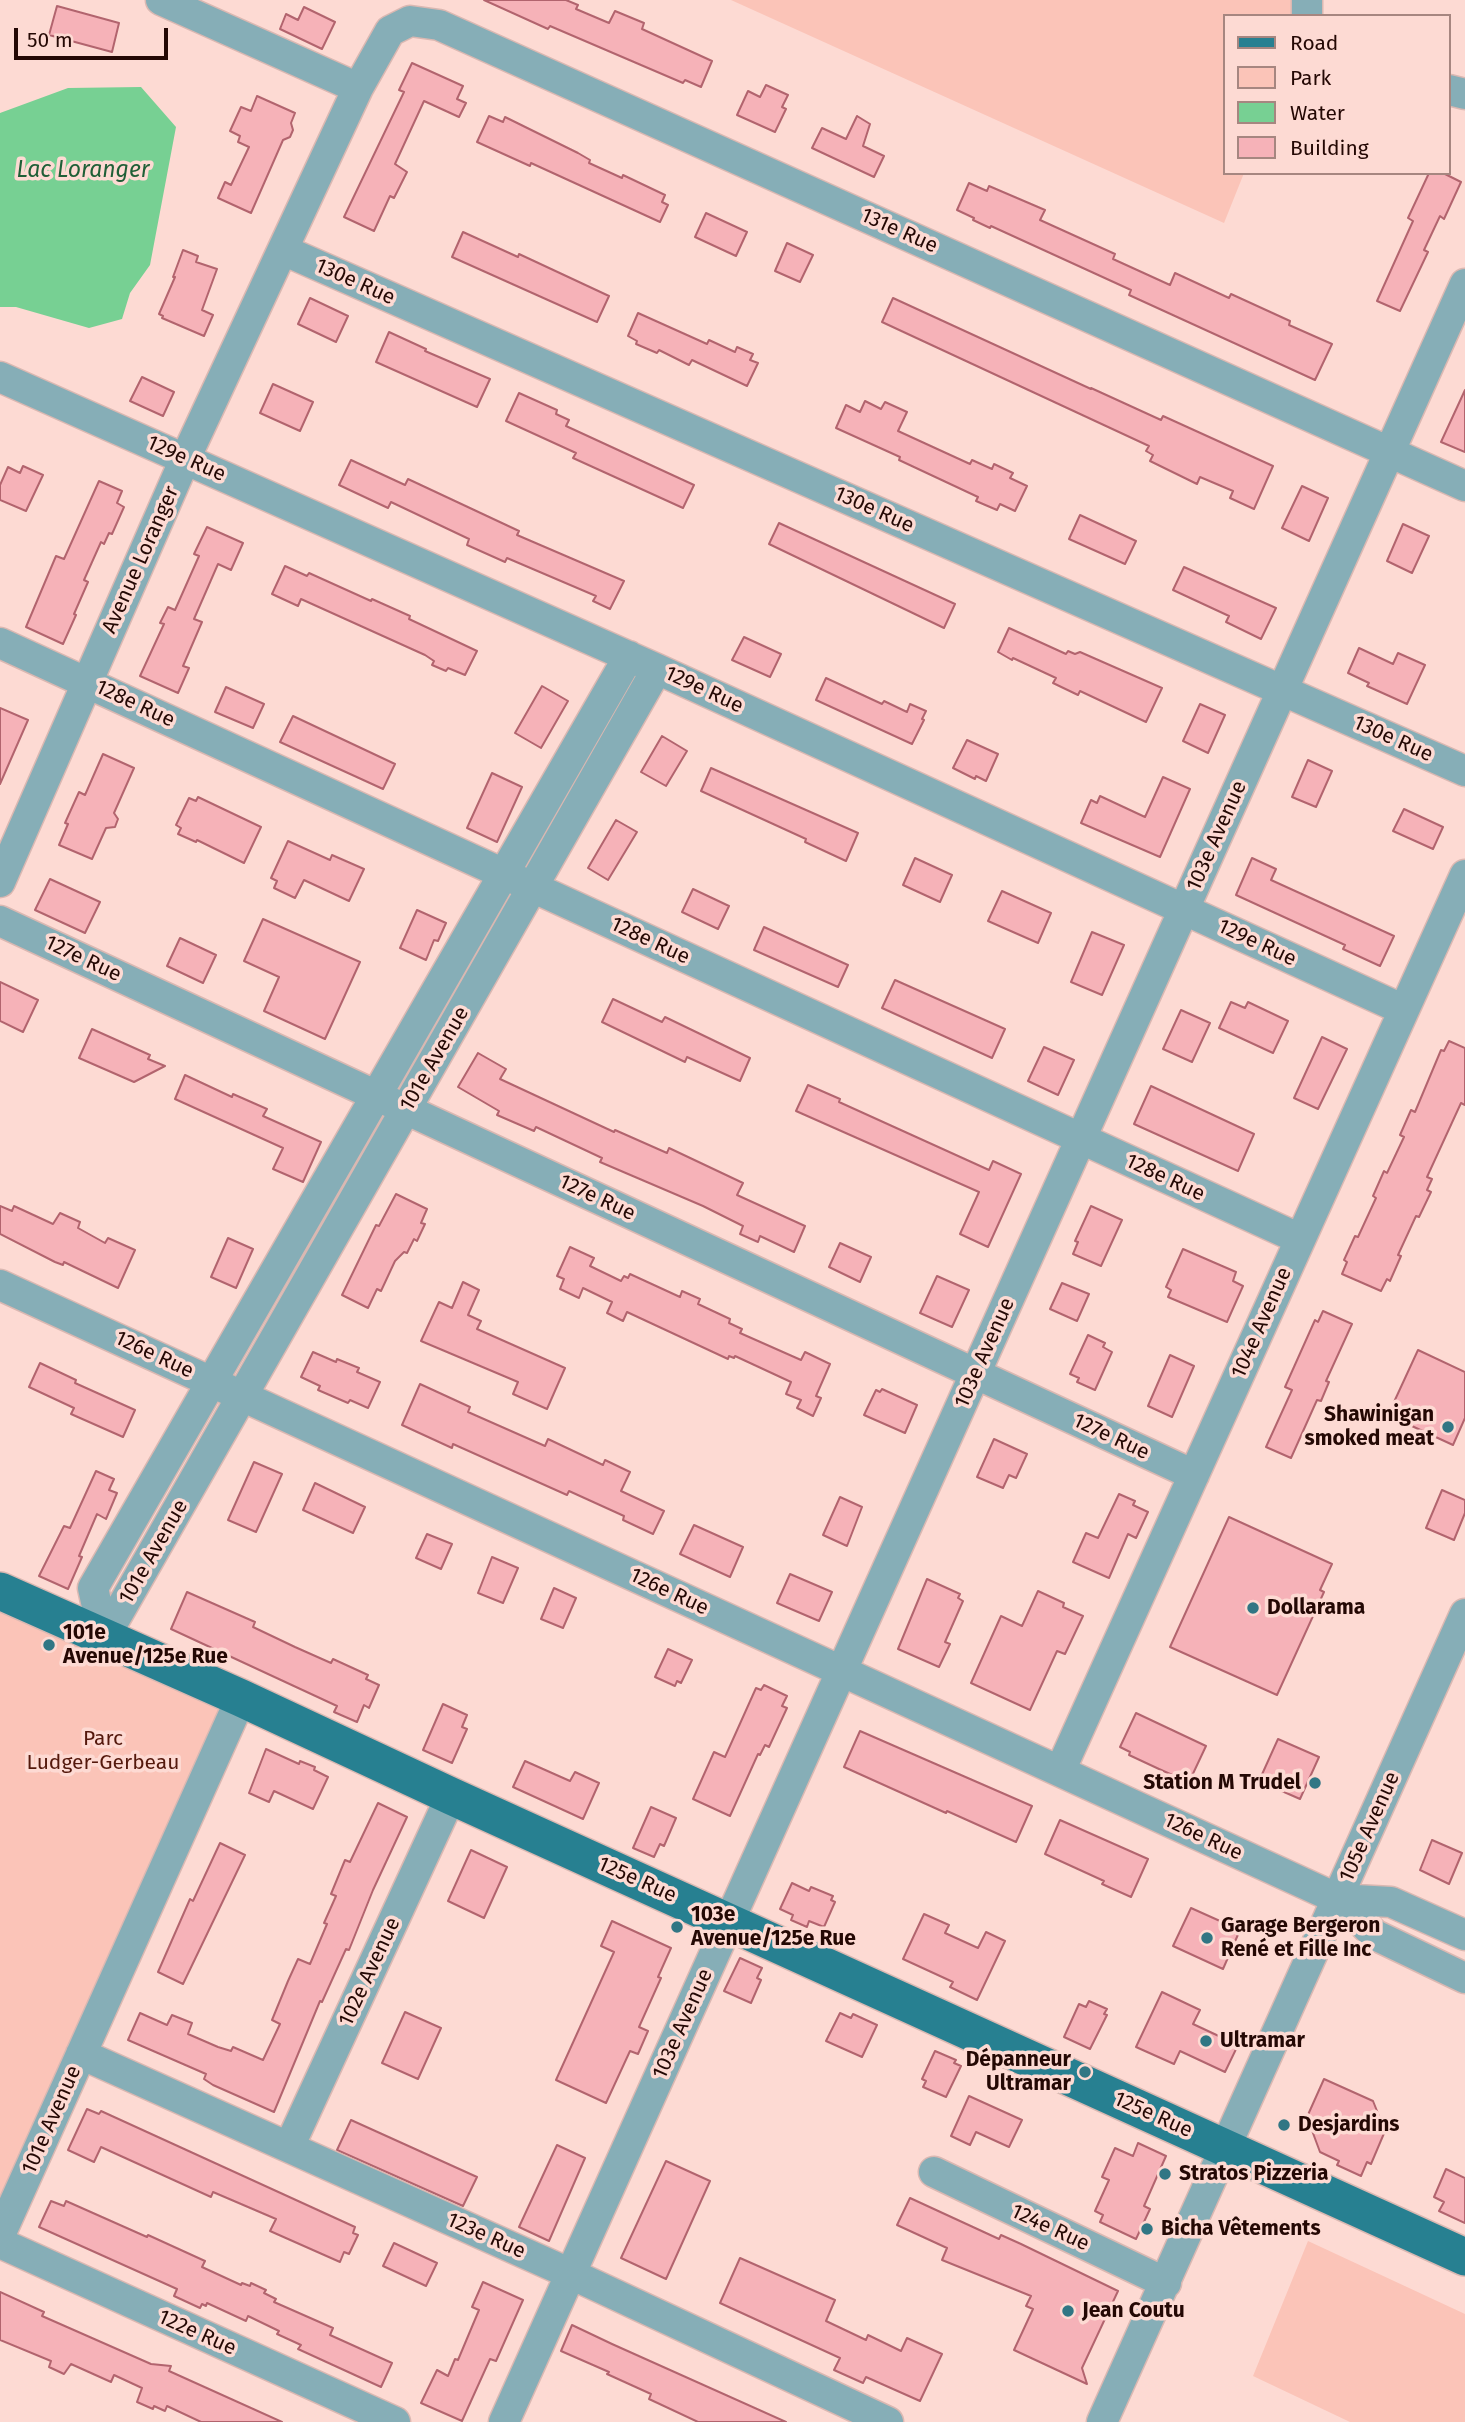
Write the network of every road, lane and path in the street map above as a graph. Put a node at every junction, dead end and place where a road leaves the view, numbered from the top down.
1 (161, 0) edge
2 (358, 88) junction
3 (283, 250) junction
4 (1465, 284) edge
5 (0, 377) edge
6 (1390, 450) junction
7 (185, 459) junction
8 (1465, 486) edge
9 (0, 643) edge
10 (629, 656) junction
11 (657, 669) junction
12 (87, 682) junction
13 (1283, 690) junction
14 (1465, 771) edge
15 (503, 874) junction
16 (1465, 875) edge
17 (0, 882) edge
18 (533, 887) junction
19 (1184, 910) junction
20 (0, 921) edge
21 (1404, 1010) junction
22 (376, 1095) junction
23 (406, 1109) junction
24 (1081, 1139) junction
25 (1300, 1240) junction
26 (0, 1284) edge
27 (975, 1374) junction
28 (210, 1381) junction
29 (242, 1396) junction
30 (1194, 1475) junction
31 (0, 1591) edge
32 (1464, 1617) edge
33 (104, 1639) junction
34 (842, 1671) junction
35 (241, 1698) junction
36 (1059, 1771) junction
37 (451, 1796) junction
38 (1338, 1899) junction
39 (729, 1922) junction
40 (1465, 1935) edge
41 (1465, 1978) edge
42 (81, 2054) junction
43 (289, 2147) junction
44 (1227, 2148) junction
45 (934, 2172) dead end
46 (0, 2235) edge
47 (0, 2243) edge
48 (1465, 2257) edge
49 (571, 2274) junction
50 (1166, 2283) junction
51 (395, 2422) edge
52 (504, 2422) edge
53 (888, 2422) edge
54 (1102, 2422) edge

1 - 2 street
2 - 3 street, Avenue Loranger
2 - 6 street, 131e Rue
3 - 7 street, Avenue Loranger
3 - 13 street, 130e Rue
4 - 6 street, 103e Avenue
5 - 7 street, 129e Rue
6 - 8 street, 131e Rue
6 - 13 street, 103e Avenue
7 - 10 street, 129e Rue
7 - 12 street, Avenue Loranger
9 - 12 street, 128e Rue
10 - 11 street, 129e Rue
10 - 15 street, 101e Avenue
11 - 18 street, 101e Avenue
11 - 19 street, 129e Rue
12 - 15 street, 128e Rue
12 - 17 street, Avenue Loranger
13 - 14 street, 130e Rue
13 - 19 street, 103e Avenue
15 - 18 street, 128e Rue
15 - 22 street, 101e Avenue
16 - 21 street, 104e Avenue
18 - 23 street, 101e Avenue
18 - 24 street, 128e Rue
19 - 21 street, 129e Rue
19 - 24 street, 103e Avenue
20 - 22 street, 127e Rue
21 - 25 street, 104e Avenue
22 - 23 street, 127e Rue
22 - 28 street, 101e Avenue
23 - 27 street, 127e Rue
23 - 29 street, 101e Avenue
24 - 25 street, 128e Rue
24 - 27 street, 103e Avenue
25 - 30 street, 104e Avenue
26 - 28 street, 126e Rue
27 - 30 street, 127e Rue
27 - 34 street, 103e Avenue
28 - 29 street, 126e Rue
28 - 33 street, 101e Avenue
29 - 33 street, 101e Avenue
29 - 34 street, 126e Rue
30 - 36 street, 104e Avenue
31 - 33 main road, 125e Rue
32 - 38 street, 105e Avenue
33 - 35 main road, 125e Rue
34 - 36 street, 126e Rue
34 - 39 street, 103e Avenue
35 - 37 main road, 125e Rue
35 - 42 street, 101e Avenue
36 - 38 street, 126e Rue
37 - 39 main road, 125e Rue
37 - 43 street, 102e Avenue
38 - 40 street, 126e Rue
38 - 41 street, 126e Rue
38 - 44 street, 105e Avenue
39 - 44 main road, 125e Rue
39 - 49 street, 103e Avenue
42 - 43 street, 123e Rue
42 - 46 street, 101e Avenue
43 - 49 street, 123e Rue
44 - 48 main road, 125e Rue
44 - 50 street, 105e Avenue
45 - 50 street, 124e Rue
47 - 51 street, 122e Rue
49 - 52 street, 103e Avenue
49 - 53 street, 123e Rue
50 - 54 street, 105e Avenue

